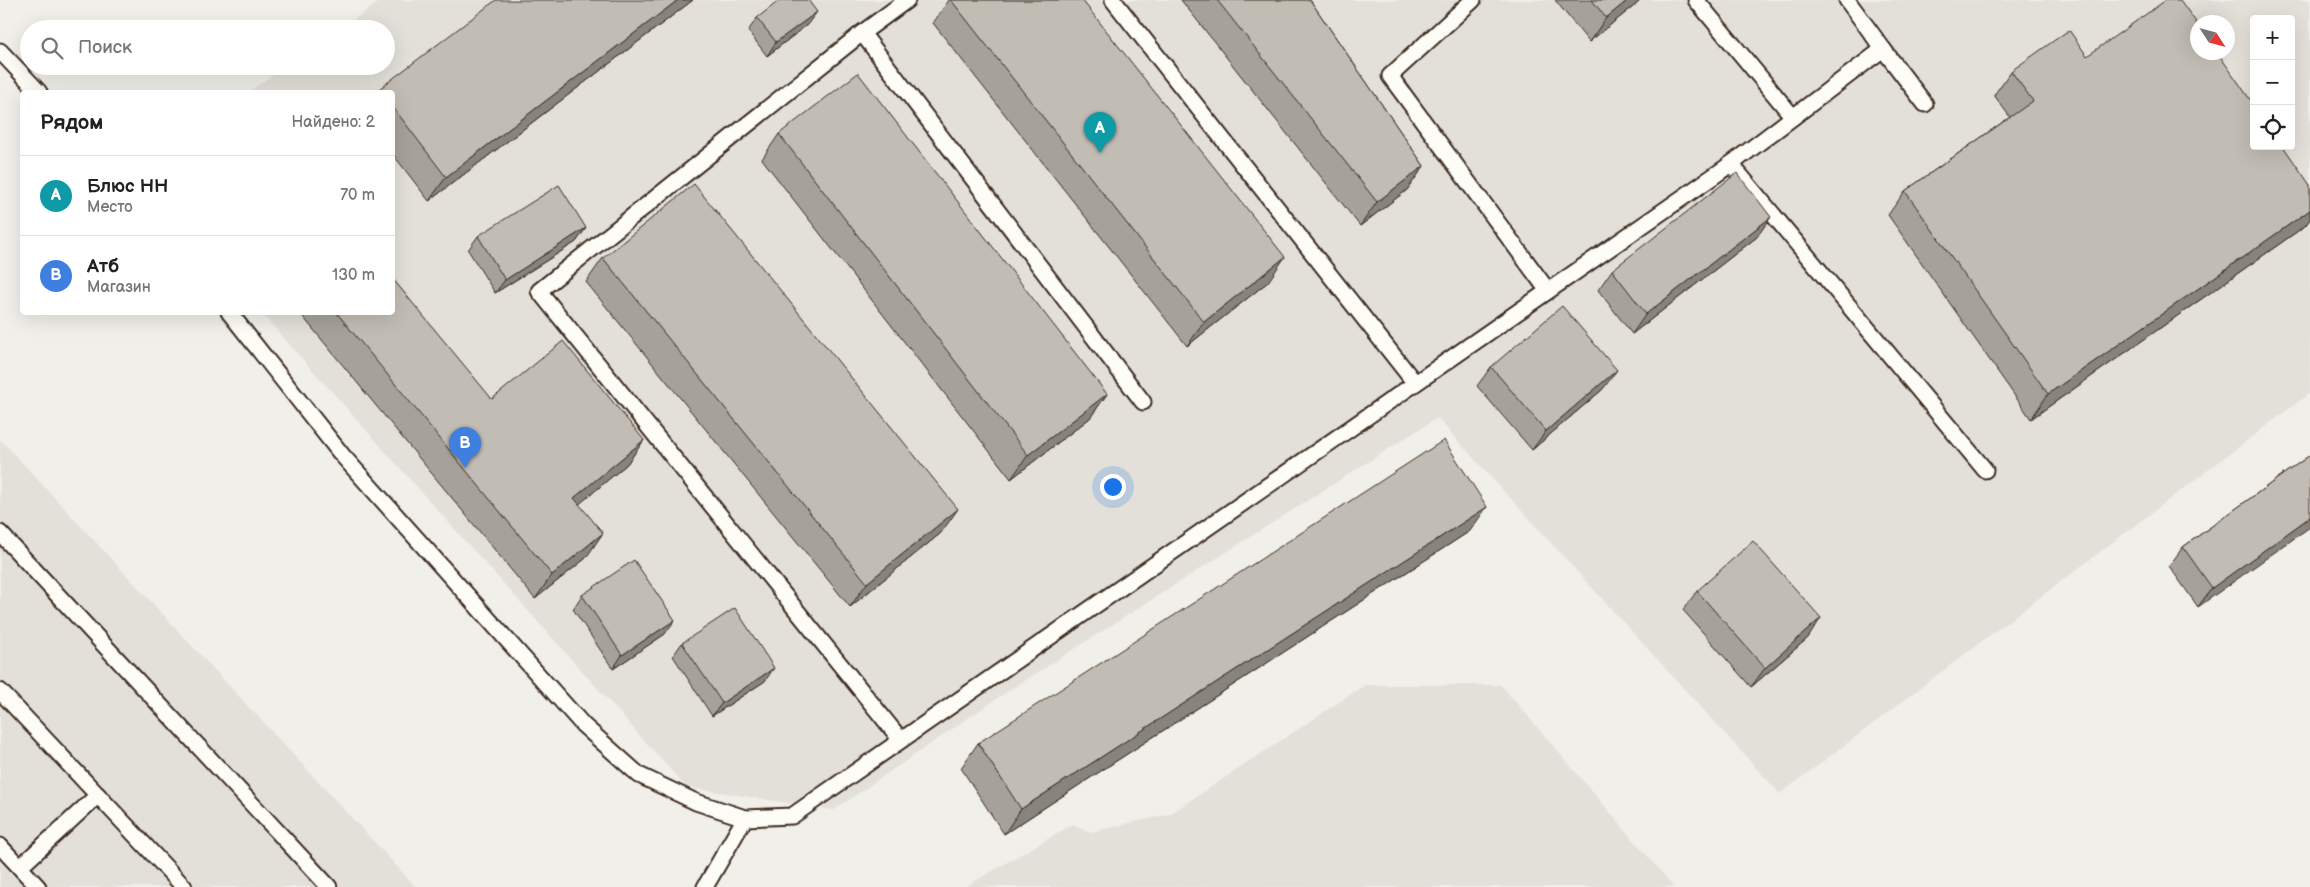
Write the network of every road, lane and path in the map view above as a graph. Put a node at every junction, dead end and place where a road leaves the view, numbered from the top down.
1 (907, 0) edge
2 (1113, 0) edge
3 (1473, 0) edge
4 (1696, 0) edge
5 (1847, 0) edge
6 (862, 33) junction
7 (1883, 49) junction
8 (0, 51) edge
9 (20, 72) edge
10 (23, 75) edge
11 (37, 90) edge
12 (1925, 104) dead end
13 (1793, 117) junction
14 (1731, 164) junction
15 (1548, 291) junction
16 (231, 315) edge
17 (1415, 383) junction
18 (1144, 402) dead end
19 (1985, 470) dead end
20 (0, 533) edge
21 (0, 691) edge
22 (901, 740) junction
23 (98, 795) junction
24 (745, 818) junction
25 (0, 846) edge
26 (20, 867) junction
27 (38, 887) edge
28 (184, 887) edge
29 (329, 887) edge
30 (705, 887) edge

1 - 6 lane
2 - 17 lane
3 - 15 lane
4 - 13 lane
5 - 7 lane
6 - 18 lane
6 - 22 lane
7 - 12 lane
7 - 13 lane
8 - 9 lane
10 - 11 lane
13 - 14 lane
14 - 15 lane
14 - 19 lane
15 - 17 lane
16 - 24 lane
17 - 22 lane
20 - 29 lane
21 - 23 lane
22 - 24 lane
23 - 26 lane
23 - 28 lane
24 - 30 lane
25 - 26 lane
26 - 27 lane

